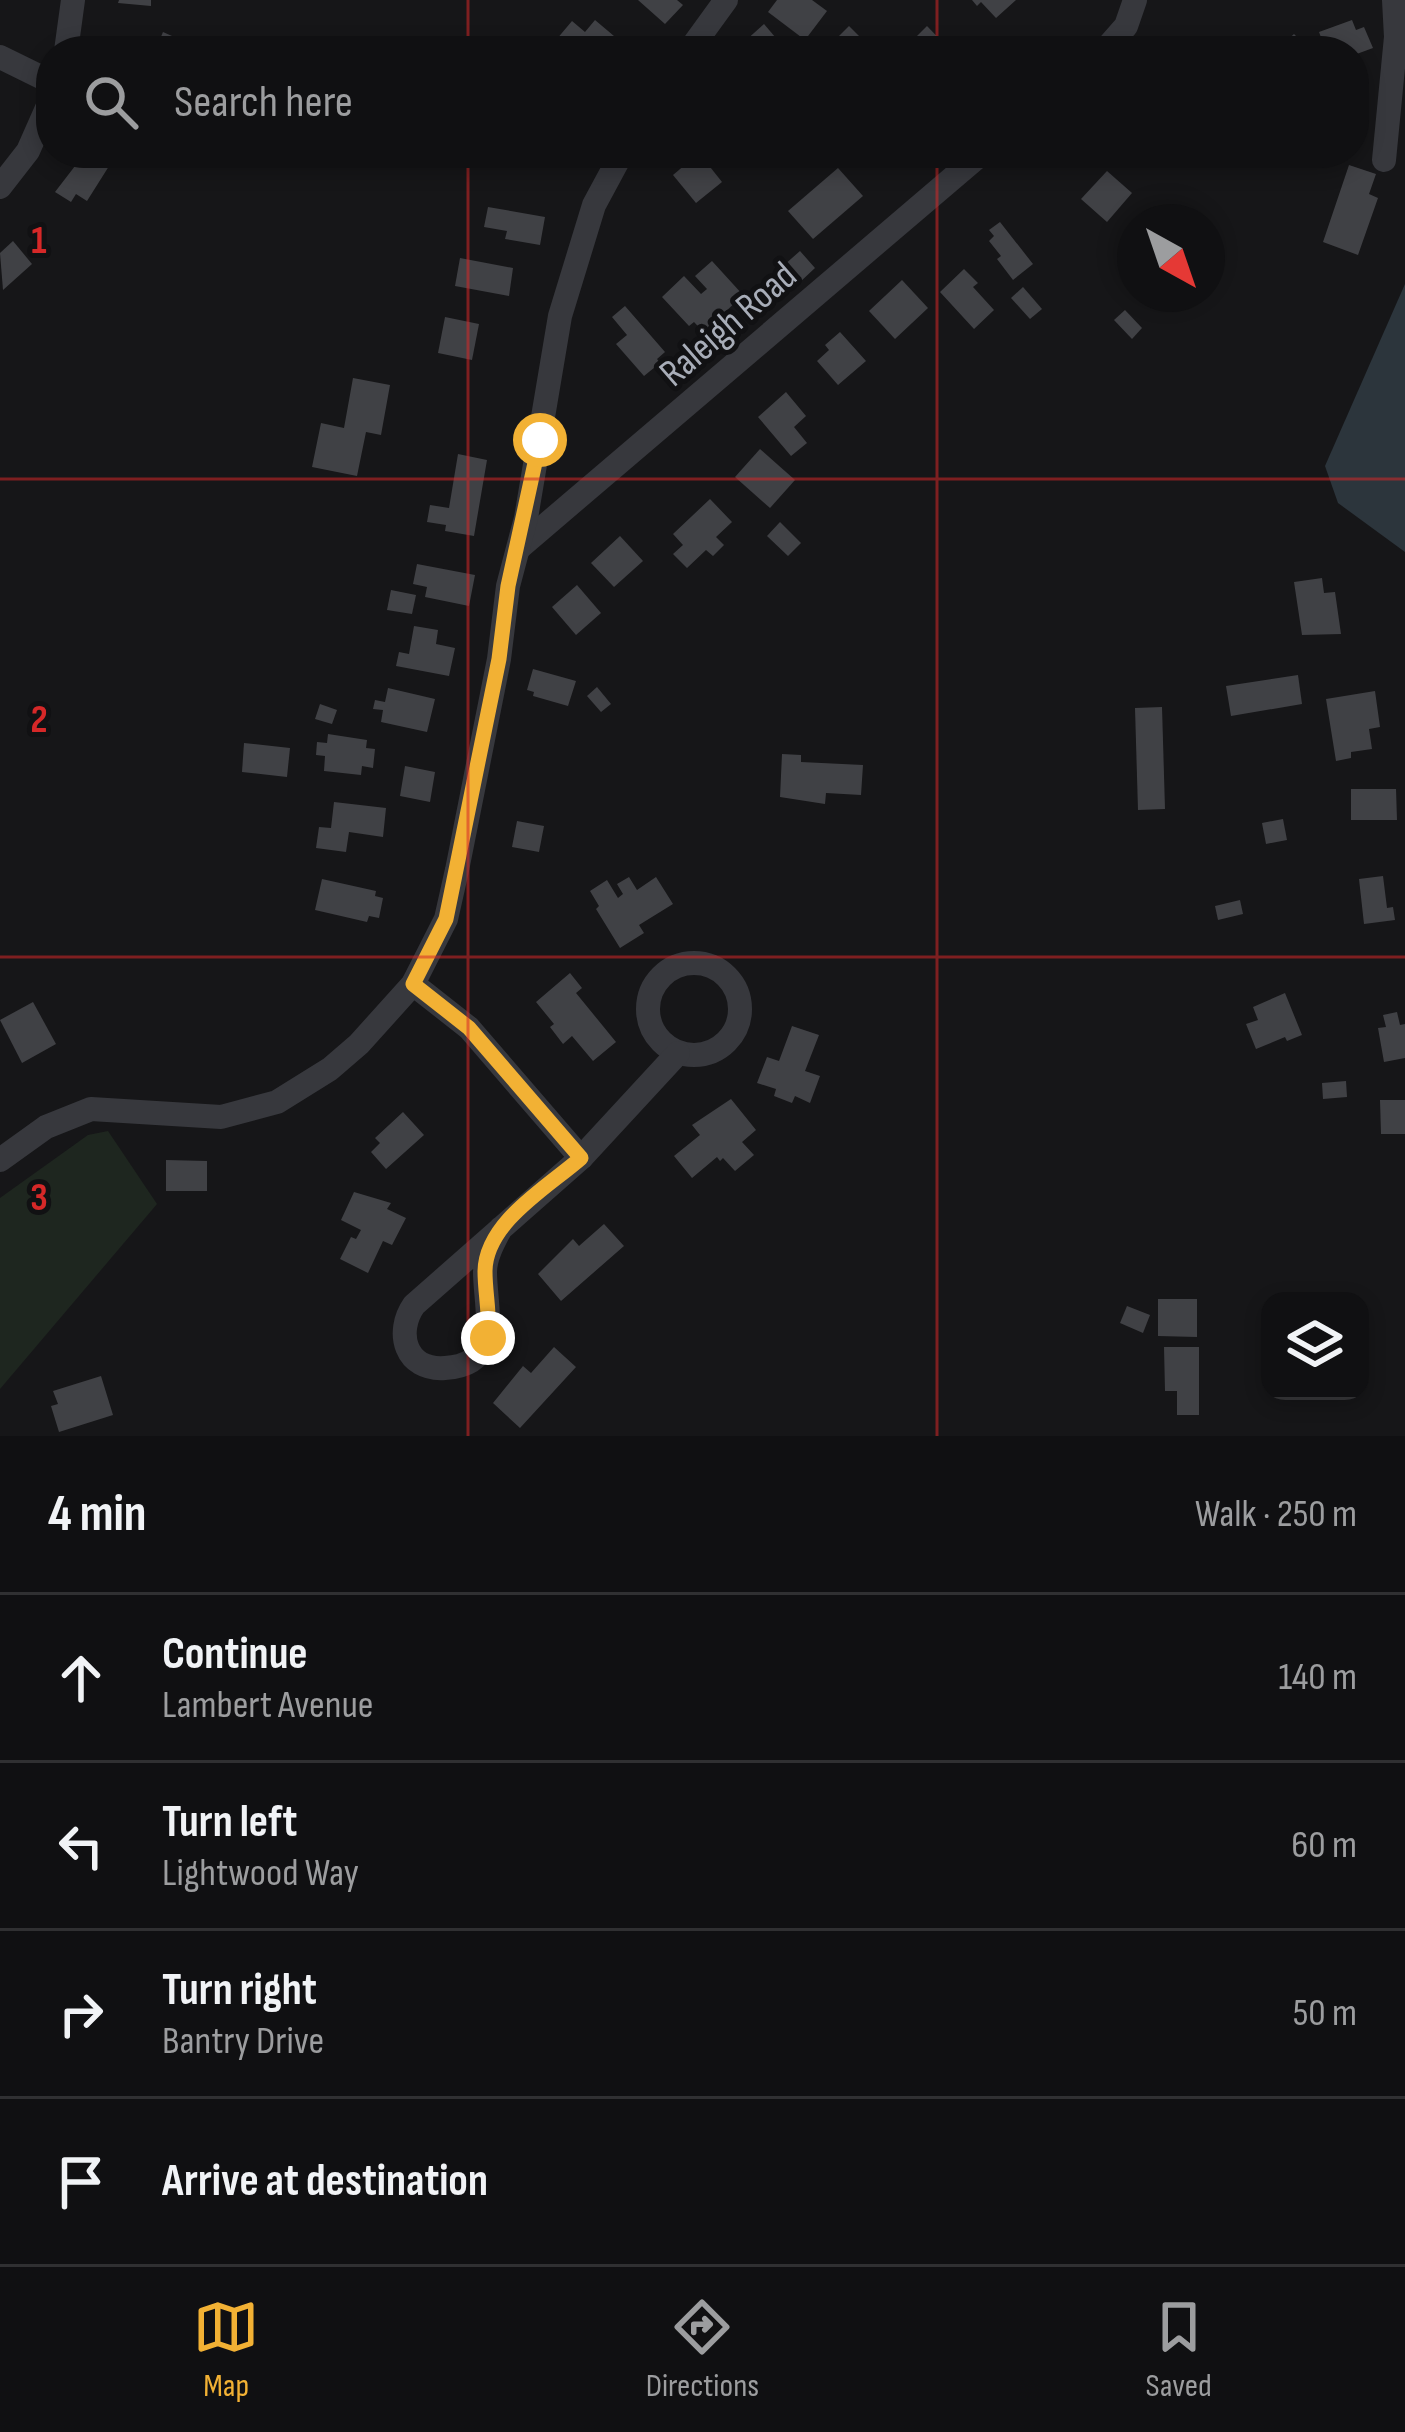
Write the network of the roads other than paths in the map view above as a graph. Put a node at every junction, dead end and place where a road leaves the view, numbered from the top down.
1 (74, 0) edge
2 (726, 0) edge
3 (1135, 0) edge
4 (1394, 0) edge
5 (68, 36) edge
6 (700, 36) edge
7 (1117, 36) edge
8 (0, 58) edge
9 (36, 75) edge
10 (36, 133) edge
11 (1384, 160) dead end
12 (614, 168) edge
13 (964, 168) edge
14 (0, 187) edge
15 (520, 547) junction
16 (413, 984) junction
17 (677, 1053) dead end
18 (581, 1158) junction
19 (0, 1160) edge
20 (501, 1228) junction

1 - 5 street
2 - 6 street
3 - 7 street
4 - 11 street
8 - 9 street
10 - 14 street
12 - 15 street
13 - 15 street, Raleigh Road
15 - 16 street
16 - 18 street
16 - 19 street
17 - 18 street
18 - 20 street
20 - 20 street

